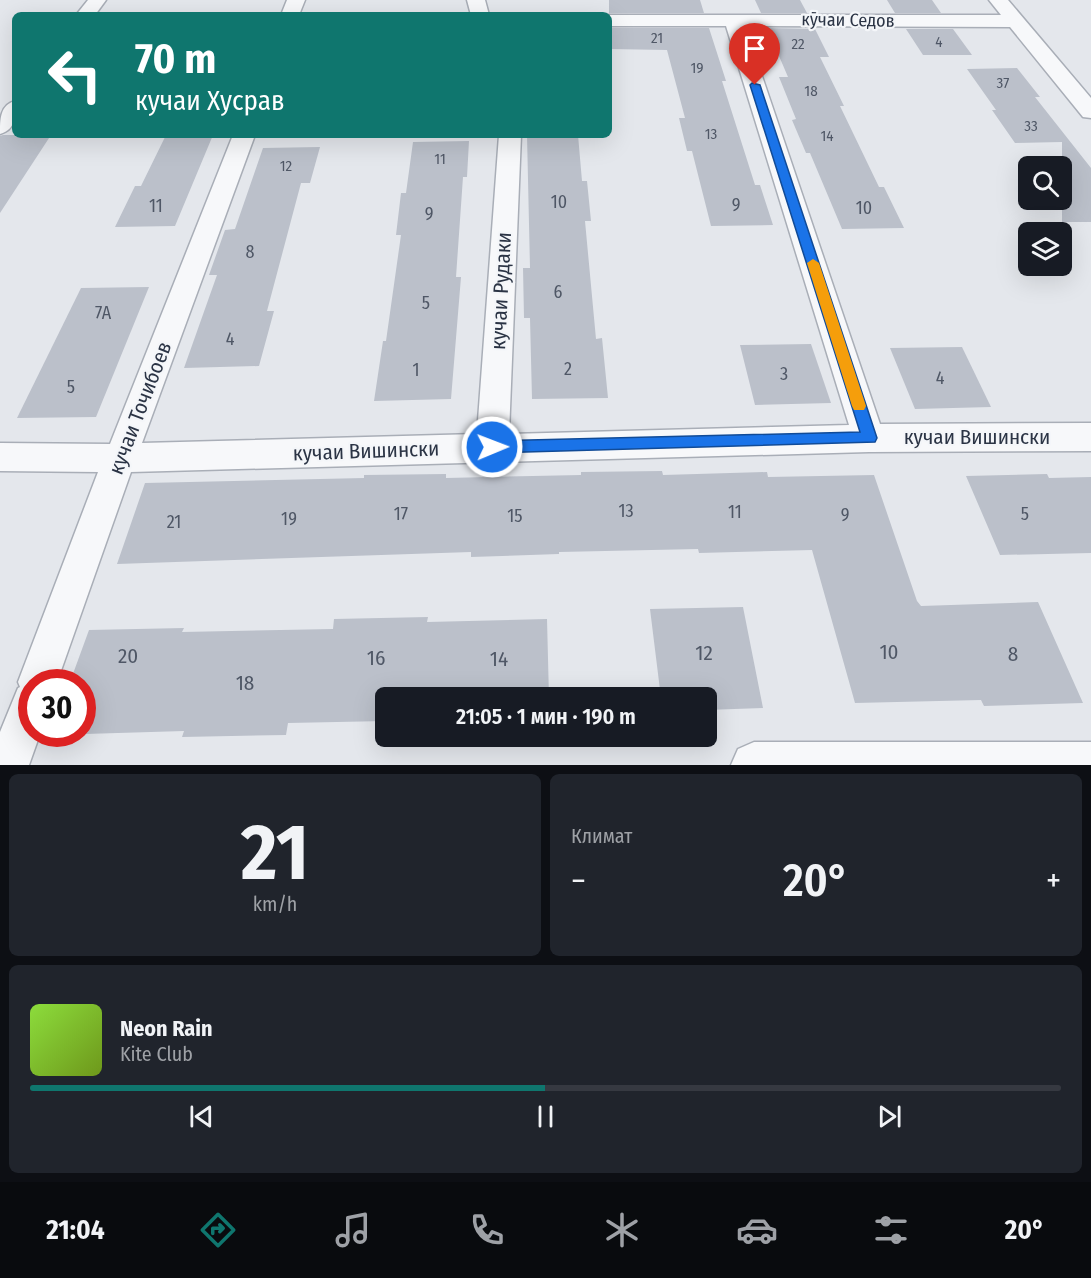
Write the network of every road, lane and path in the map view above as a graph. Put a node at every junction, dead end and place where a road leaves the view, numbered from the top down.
1 (97, 0) edge
2 (998, 0) edge
3 (87, 12) edge
4 (734, 19) junction
5 (612, 20) edge
6 (1016, 21) junction
7 (12, 111) edge
8 (1091, 112) edge
9 (0, 127) edge
10 (243, 138) edge
11 (510, 138) edge
12 (1091, 437) edge
13 (869, 438) junction
14 (492, 447) junction
15 (0, 457) edge
16 (120, 458) junction
17 (43, 669) edge
18 (18, 739) edge
19 (8, 765) edge
20 (756, 765) edge
21 (1091, 765) edge

1 - 3 street
2 - 6 street
4 - 5 street, кӯчаи Седов
4 - 6 street, кӯчаи Седов
4 - 13 street
6 - 8 street
7 - 9 street
10 - 16 street, кучаи Точибоев
11 - 14 street, кучаи Рудаки
12 - 13 street, кучаи Вишински
13 - 14 street, кучаи Вишински
14 - 16 street, кучаи Вишински
15 - 16 street, кучаи Вишински
16 - 17 street, кучаи Точибоев
18 - 19 street
20 - 21 street

